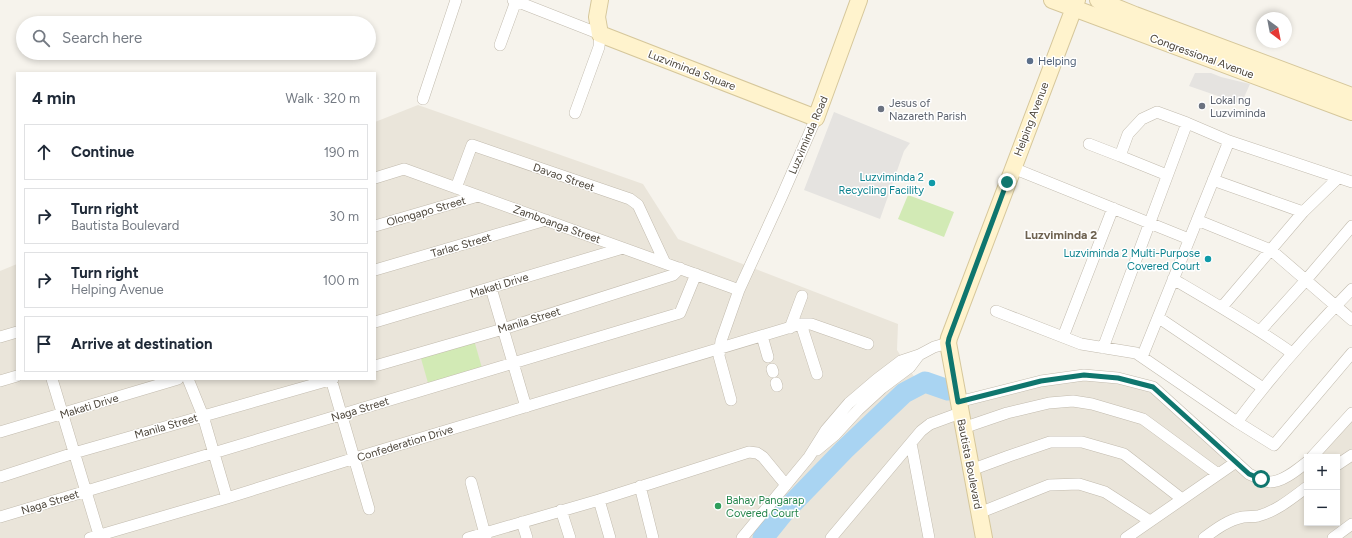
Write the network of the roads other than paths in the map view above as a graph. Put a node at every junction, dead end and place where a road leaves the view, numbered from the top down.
1 (456, 0) edge
2 (600, 0) edge
3 (859, 0) edge
4 (1052, 0) edge
5 (1098, 0) edge
6 (518, 1) edge
7 (1075, 4) edge
8 (600, 34) junction
9 (500, 45) dead end
10 (1352, 96) edge
11 (423, 99) dead end
12 (1352, 112) edge
13 (575, 113) dead end
14 (816, 118) junction
15 (1187, 123) junction
16 (1229, 141) junction
17 (1089, 144) dead end
18 (1120, 156) junction
19 (1013, 168) junction
20 (1167, 175) junction
21 (376, 178) edge
22 (1338, 178) junction
23 (1213, 180) junction
24 (1352, 182) edge
25 (456, 188) junction
26 (478, 196) junction
27 (1113, 208) junction
28 (1303, 212) junction
29 (546, 220) junction
30 (1197, 220) junction
31 (1150, 223) junction
32 (376, 226) edge
33 (1352, 226) edge
34 (1189, 239) junction
35 (623, 248) junction
36 (1271, 250) junction
37 (665, 262) junction
38 (680, 268) junction
39 (376, 270) edge
40 (696, 274) junction
41 (1174, 280) junction
42 (1306, 280) junction
43 (491, 288) junction
44 (1352, 289) edge
45 (740, 290) junction
46 (802, 296) dead end
47 (1336, 306) junction
48 (1222, 307) junction
49 (996, 311) dead end
50 (1159, 318) junction
51 (1352, 320) edge
52 (376, 322) edge
53 (801, 324) junction
54 (503, 328) junction
55 (790, 328) junction
56 (1260, 331) junction
57 (16, 332) edge
58 (762, 336) junction
59 (0, 337) edge
60 (1063, 337) junction
61 (948, 343) junction
62 (868, 344) dead end
63 (1103, 348) junction
64 (720, 349) junction
65 (1292, 353) junction
66 (1352, 353) edge
67 (768, 357) dead end
68 (1142, 357) junction
69 (513, 363) junction
70 (376, 366) edge
71 (817, 374) dead end
72 (16, 376) edge
73 (52, 380) edge
74 (175, 380) edge
75 (188, 380) edge
76 (329, 380) edge
77 (332, 380) edge
78 (0, 381) edge
79 (1263, 388) junction
80 (731, 400) dead end
81 (526, 407) junction
82 (63, 413) junction
83 (1352, 413) edge
84 (961, 414) junction
85 (342, 415) junction
86 (203, 416) junction
87 (1237, 422) junction
88 (0, 432) edge
89 (911, 443) junction
90 (74, 453) junction
91 (214, 453) junction
92 (1315, 454) edge
93 (1352, 455) edge
94 (355, 458) junction
95 (1236, 462) junction
96 (1340, 463) edge
97 (1304, 464) edge
98 (971, 470) junction
99 (1218, 474) junction
100 (0, 477) edge
101 (471, 482) dead end
102 (786, 485) junction
103 (640, 486) junction
104 (1304, 489) edge
105 (86, 491) junction
106 (228, 498) junction
107 (1182, 499) junction
108 (599, 500) junction
109 (369, 509) dead end
110 (561, 510) junction
111 (979, 513) junction
112 (0, 517) edge
113 (1150, 521) junction
114 (522, 522) junction
115 (1352, 524) edge
116 (485, 536) edge
117 (97, 537) edge
118 (468, 538) edge
119 (527, 538) edge
120 (570, 538) edge
121 (610, 538) edge
122 (652, 538) edge
123 (742, 538) edge
124 (831, 538) edge
125 (929, 538) edge
126 (984, 538) edge
127 (1126, 538) edge
128 (1204, 538) edge
129 (1333, 538) edge

1 - 11 street
2 - 8 street
3 - 14 street, Luzviminda Road
4 - 7 street, Congressional Avenue
5 - 10 street, Congressional Avenue
6 - 8 street
6 - 9 street
7 - 12 street, Congressional Avenue
7 - 19 street, Helping Avenue
8 - 13 street
8 - 14 street, Luzviminda Square
14 - 45 street, Luzviminda Road
15 - 16 street
15 - 18 street
15 - 20 street
16 - 22 street
16 - 23 street
17 - 18 street
18 - 20 street
19 - 27 street
19 - 61 street, Helping Avenue
20 - 31 street
21 - 25 street, Zamboanga Street
22 - 24 street
22 - 28 street
23 - 28 street
23 - 30 street
25 - 26 street, Zamboanga Street
25 - 37 street, Davao Street
26 - 29 street, Zamboanga Street
26 - 32 street, Olongapo Street
27 - 31 street
27 - 60 street
28 - 36 street
29 - 35 street, Zamboanga Street
29 - 39 street, Tarlac Street
30 - 34 street
30 - 36 street
31 - 34 street
31 - 63 street
33 - 42 street
34 - 41 street
35 - 37 street, Zamboanga Street
35 - 43 street, Makati Drive
36 - 42 street
36 - 48 street
37 - 38 street, Zamboanga Street
38 - 40 street, Zamboanga Street
38 - 54 street, Manila Street
40 - 45 street, Zamboanga Street
40 - 69 street, Naga Street
41 - 48 street
41 - 50 street
42 - 47 street
42 - 56 street
43 - 52 street, Makati Drive
43 - 54 street
44 - 47 street
45 - 64 street
46 - 55 street
47 - 51 street
47 - 65 street
48 - 56 street
49 - 60 street
50 - 68 street
50 - 79 street
53 - 55 street, Confederation Drive
53 - 62 street, Confederation Drive
53 - 71 street
54 - 69 street
54 - 70 street, Manila Street
55 - 58 street, Confederation Drive
56 - 65 street
57 - 59 street
58 - 64 street, Confederation Drive
58 - 67 street
60 - 63 street
61 - 84 street, Bautista Boulevard
61 - 102 street
63 - 68 street
64 - 80 street
64 - 81 street, Confederation Drive
65 - 79 street
66 - 87 street
68 - 87 street
69 - 81 street
69 - 85 street, Naga Street
72 - 78 street
73 - 82 street
74 - 82 street, Makati Drive
75 - 86 street
76 - 86 street, Manila Street
77 - 85 street
79 - 87 street
81 - 94 street, Confederation Drive
82 - 88 street, Makati Drive
82 - 90 street
83 - 92 street
84 - 89 street
84 - 95 street
84 - 98 street, Bautista Boulevard
84 - 99 street
85 - 91 street, Naga Street
85 - 94 street
86 - 90 street, Manila Street
86 - 91 street
89 - 124 street
89 - 125 street
90 - 100 street, Manila Street
90 - 105 street
91 - 105 street, Naga Street
91 - 106 street
93 - 96 street
94 - 106 street, Confederation Drive
94 - 109 street
95 - 97 street
95 - 99 street
98 - 107 street
98 - 111 street, Bautista Boulevard
99 - 107 street
101 - 116 street
102 - 103 street
102 - 123 street
103 - 108 street
103 - 122 street
104 - 128 street
105 - 112 street, Naga Street
105 - 117 street
106 - 117 street, Confederation Drive
107 - 113 street
108 - 110 street
108 - 121 street
110 - 114 street
110 - 120 street
111 - 113 street
111 - 126 street, Bautista Boulevard
113 - 127 street
114 - 116 street
114 - 119 street
115 - 129 street
116 - 118 street

